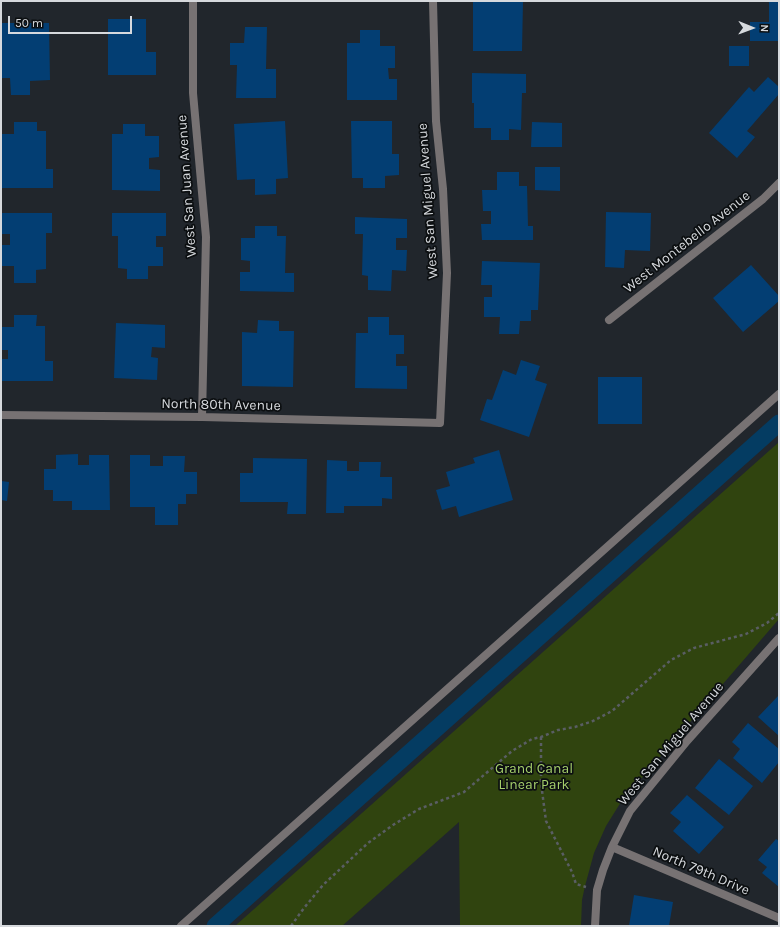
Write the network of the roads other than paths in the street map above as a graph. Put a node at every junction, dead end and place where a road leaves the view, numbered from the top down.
1 (193, 1) edge
2 (433, 1) edge
3 (779, 183) edge
4 (609, 320) dead end
5 (779, 394) edge
6 (1, 415) edge
7 (202, 417) junction
8 (440, 423) joint
9 (779, 638) edge
10 (612, 847) junction
11 (779, 918) edge
12 (181, 926) edge
13 (595, 926) edge

1 - 7 street, West San Juan Avenue
2 - 8 street, West San Miguel Avenue
3 - 4 street, West Montebello Avenue
5 - 12 street
6 - 7 street, North 80th Avenue
7 - 8 street, North 80th Avenue
9 - 10 street, West San Miguel Avenue
10 - 11 street, North 79th Drive
10 - 13 street, West San Miguel Avenue

